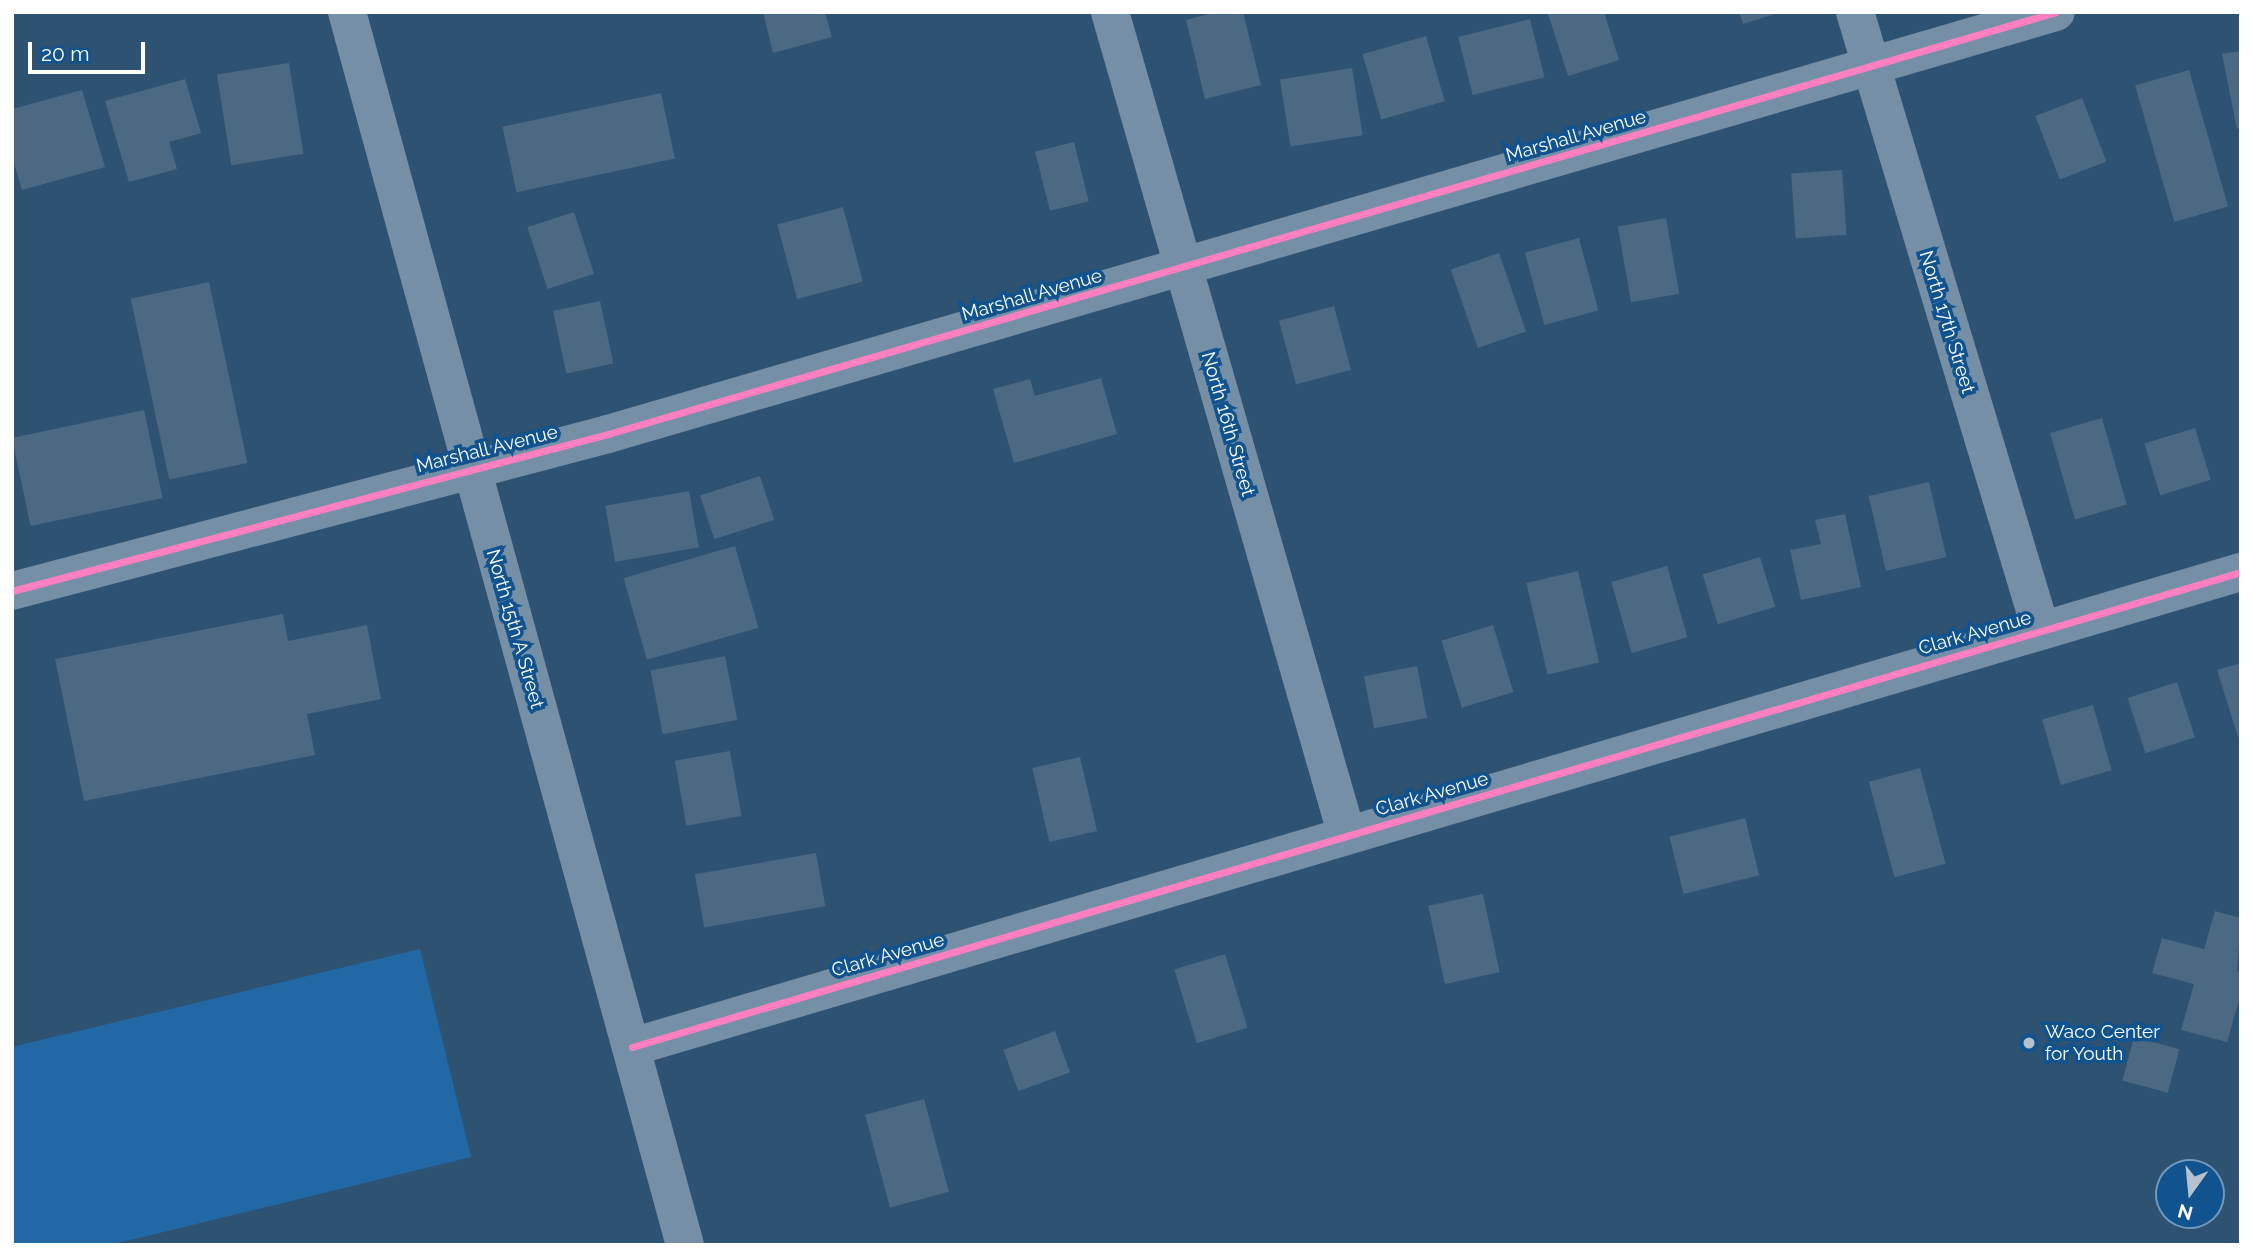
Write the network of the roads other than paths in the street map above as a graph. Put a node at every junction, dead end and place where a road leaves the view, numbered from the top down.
1 (347, 12) edge
2 (1110, 12) edge
3 (1855, 12) edge
4 (2056, 12) edge
5 (1870, 66) junction
6 (1184, 268) junction
7 (470, 469) junction
8 (2241, 572) edge
9 (12, 591) edge
10 (2041, 630) junction
11 (1347, 835) junction
12 (632, 1047) junction
13 (684, 1245) edge

1 - 7 street, North 15th A Street
2 - 6 street, North 16th Street
3 - 5 street, North 17th Street
4 - 5 street, Marshall Avenue
5 - 6 street, Marshall Avenue
5 - 10 street, North 17th Street
6 - 7 street, Marshall Avenue
6 - 11 street, North 16th Street
7 - 9 street, Marshall Avenue
7 - 12 street, North 15th A Street
8 - 10 street, Clark Avenue
10 - 11 street, Clark Avenue
11 - 12 street, Clark Avenue
12 - 13 street, North 15th A Street

